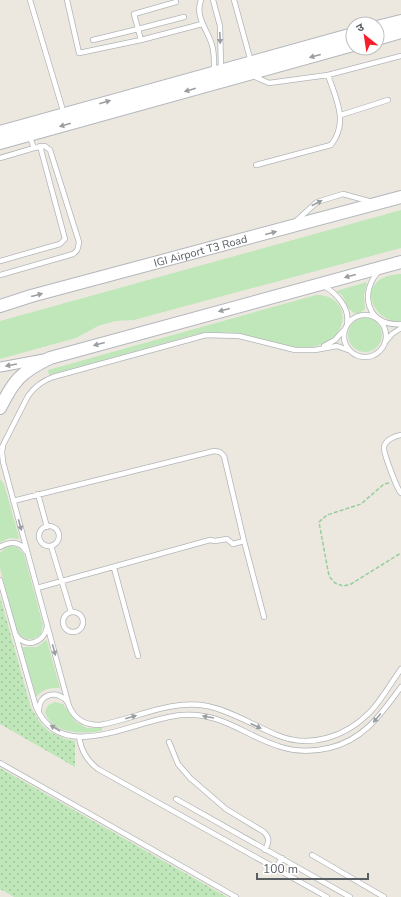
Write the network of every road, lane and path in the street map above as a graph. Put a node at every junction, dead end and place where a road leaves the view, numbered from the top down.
1 (30, 0) edge
2 (67, 0) edge
3 (201, 0) edge
4 (213, 0) edge
5 (234, 0) edge
6 (176, 2) dead end
7 (184, 17) dead end
8 (401, 20) edge
9 (202, 24) junction
10 (385, 25) edge
11 (138, 29) junction
12 (401, 32) edge
13 (345, 36) edge
14 (385, 36) edge
15 (93, 40) dead end
16 (140, 40) junction
17 (345, 47) edge
18 (401, 56) edge
19 (251, 62) junction
20 (249, 74) junction
21 (328, 75) junction
22 (218, 77) junction
23 (388, 100) dead end
24 (64, 114) junction
25 (341, 115) junction
26 (0, 132) edge
27 (29, 135) junction
28 (0, 143) edge
29 (40, 146) junction
30 (34, 148) junction
31 (0, 158) edge
32 (256, 165) dead end
33 (401, 197) edge
34 (379, 204) junction
35 (288, 228) junction
36 (0, 261) edge
37 (401, 262) edge
38 (389, 266) junction
39 (0, 275) edge
40 (315, 286) junction
41 (0, 306) edge
42 (377, 319) junction
43 (401, 324) edge
44 (346, 326) junction
45 (401, 328) edge
46 (383, 345) junction
47 (315, 350) junction
48 (348, 350) junction
49 (50, 358) junction
50 (0, 367) edge
51 (0, 408) edge
52 (401, 434) edge
53 (3, 446) junction
54 (0, 452) edge
55 (395, 481) junction
56 (401, 493) edge
57 (38, 494) junction
58 (13, 501) junction
59 (47, 527) junction
60 (244, 541) junction
61 (52, 546) junction
62 (0, 547) edge
63 (401, 552) edge
64 (27, 553) junction
65 (114, 568) junction
66 (0, 580) edge
67 (62, 582) junction
68 (37, 588) junction
69 (70, 612) junction
70 (264, 617) dead end
71 (48, 626) junction
72 (15, 634) junction
73 (138, 656) dead end
74 (401, 669) edge
75 (401, 687) edge
76 (70, 706) junction
77 (42, 718) junction
78 (79, 737) junction
79 (169, 742) dead end
80 (0, 763) edge
81 (176, 799) dead end
82 (266, 850) junction
83 (312, 856) dead end
84 (282, 858) junction
85 (276, 868) junction
86 (236, 897) edge
87 (327, 897) edge
88 (350, 897) edge
89 (384, 897) edge

1 - 24 lane
2 - 16 lane
3 - 9 lane
4 -> 22 lane
5 - 19 lane
6 - 11 lane
7 - 11 lane
8 - 10 main road
9 - 16 lane
9 - 22 lane
11 - 15 lane
11 - 16 lane
12 - 14 main road
13 - 19 main road
17 -> 20 main road
18 - 21 lane
19 - 22 main road
20 - 21 lane
20 - 22 main road
21 - 25 lane
24 -> 22 main road
22 -> 27 main road
23 - 25 lane
24 - 26 main road
25 - 32 lane
27 - 28 main road
27 - 30 lane
29 - 30 lane
29 - 36 lane
29 - 39 lane
30 - 31 lane
33 - 34 main road, IGI Airport T3 Road
34 - 35 main road, IGI Airport T3 Road
35 -> 34 lane
41 -> 35 main road, IGI Airport T3 Road
37 - 38 main road
38 -> 40 main road
38 - 42 lane
40 - 44 lane
40 -> 49 main road
42 - 43 lane
42 - 44 lane
42 - 46 lane
44 - 47 lane
44 - 48 lane
45 - 46 lane
46 - 48 lane
47 - 48 lane
47 - 53 lane
49 -> 50 street
49 - 51 main road
52 - 55 lane
53 - 54 lane
53 - 58 lane
55 - 56 lane
55 - 63 path
57 - 58 lane
57 - 59 lane
57 - 60 lane
58 -> 64 lane
59 - 61 lane
59 - 61 lane
60 - 65 lane
60 - 70 lane
61 - 67 lane
62 - 64 lane
64 - 68 lane
65 - 67 lane
65 - 73 lane
66 - 72 lane
67 - 68 lane
67 - 69 lane
68 - 71 lane
69 - 69 lane
71 - 72 lane
71 -> 76 lane
72 - 77 lane
76 -> 74 lane
75 -> 78 lane
76 - 77 lane
78 -> 77 lane
78 - 85 lane
79 - 82 lane
80 - 86 lane
81 - 82 lane
82 - 84 lane
83 - 89 lane
84 - 85 lane
84 - 88 lane
85 - 87 lane

